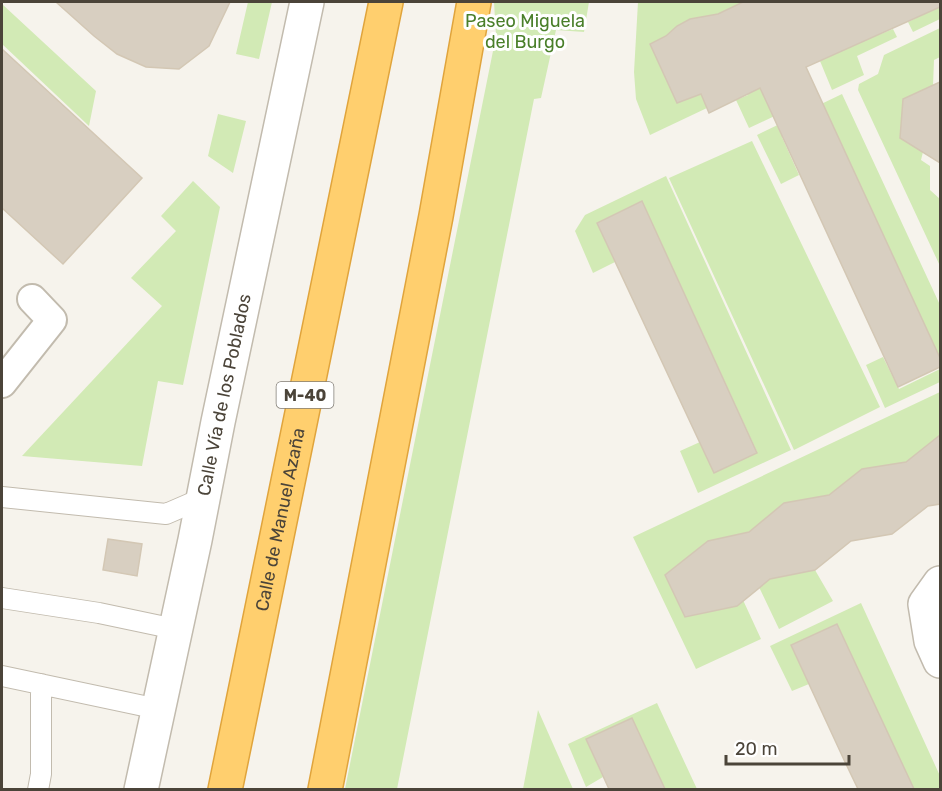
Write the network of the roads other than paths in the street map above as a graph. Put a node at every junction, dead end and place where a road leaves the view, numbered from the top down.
1 (307, 2) edge
2 (387, 2) edge
3 (474, 2) edge
4 (32, 299) dead end
5 (2, 383) edge
6 (2, 497) edge
7 (203, 498) junction
8 (166, 514) junction
9 (195, 540) junction
10 (940, 583) edge
11 (2, 598) edge
12 (175, 629) junction
13 (940, 661) edge
14 (5, 672) edge
15 (41, 684) junction
16 (158, 709) junction
17 (38, 789) edge
18 (141, 789) edge
19 (225, 789) edge
20 (325, 789) edge

1 - 7 street, Calle Vía de los Poblados
2 - 19 highway, Calle de Manuel Azaña / M-40
3 - 20 highway
4 - 5 street
6 - 8 lane
7 - 8 lane
7 - 9 street, Calle Vía de los Poblados
8 - 9 lane
9 - 12 street, Calle Vía de los Poblados
10 - 13 street
11 - 12 lane
12 - 16 street, Calle Vía de los Poblados
14 - 15 lane
15 - 16 lane
15 - 17 lane
16 - 18 street, Calle Vía de los Poblados

